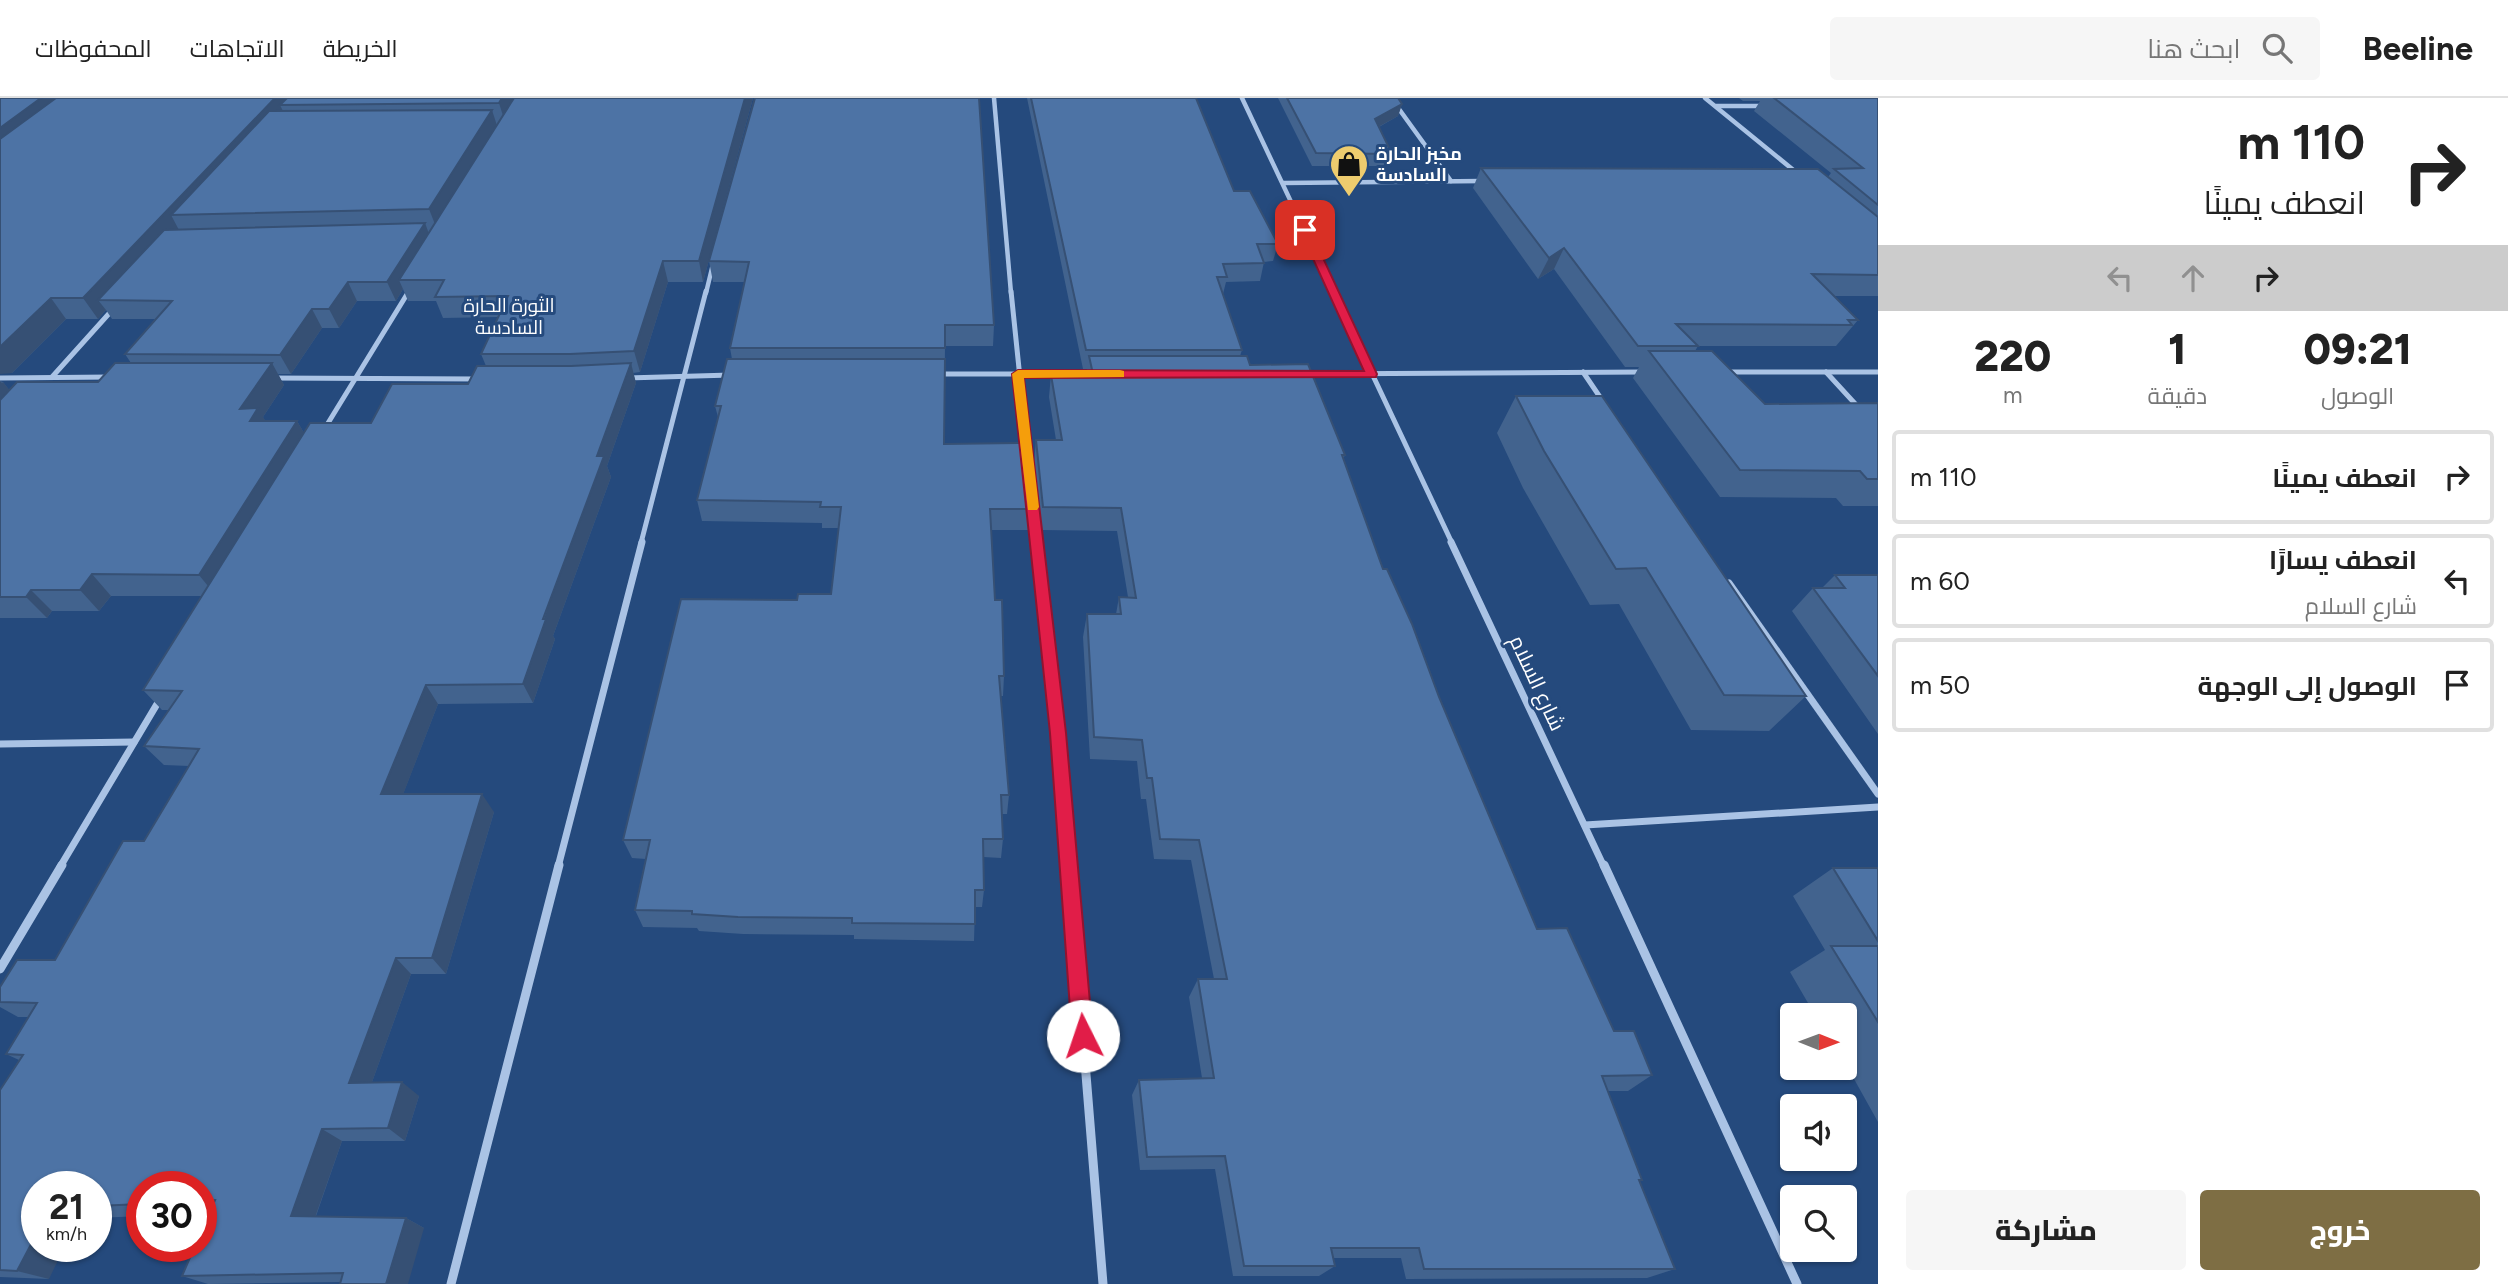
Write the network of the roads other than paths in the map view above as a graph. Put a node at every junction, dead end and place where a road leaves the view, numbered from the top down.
1 (994, 98) edge
2 (1242, 98) edge
3 (1391, 98) edge
4 (1705, 98) edge
5 (1715, 106) junction
6 (1769, 106) dead end
7 (1805, 180) edge
8 (1451, 181) junction
9 (1491, 181) edge
10 (1283, 183) junction
11 (715, 256) edge
12 (413, 284) edge
13 (117, 305) edge
14 (1583, 372) junction
15 (1650, 372) dead end
16 (1718, 372) edge
17 (1878, 372) edge
18 (1826, 373) junction
19 (920, 374) edge
20 (1018, 374) junction
21 (1099, 374) edge
22 (1290, 374) edge
23 (1371, 374) junction
24 (683, 375) junction
25 (739, 375) edge
26 (52, 377) junction
27 (121, 377) edge
28 (259, 377) edge
29 (0, 378) edge
30 (355, 378) junction
31 (617, 379) edge
32 (494, 380) edge
33 (43, 386) edge
34 (1861, 410) edge
35 (1613, 416) edge
36 (320, 437) edge
37 (1727, 580) edge
38 (163, 695) edge
39 (134, 742) junction
40 (0, 744) edge
41 (1878, 794) edge
42 (1878, 807) edge
43 (1585, 825) junction
44 (0, 969) edge
45 (452, 1284) edge
46 (1103, 1284) edge
47 (1797, 1284) edge

1 - 20 street
2 - 10 street, شارع السلام
3 - 8 street
4 - 5 street
5 - 6 street
5 - 7 street
8 - 9 street
8 - 10 street
10 - 23 street, شارع السلام
11 - 24 street
12 - 30 street
13 - 26 street
14 - 15 street
14 - 23 street
14 - 35 street
16 - 18 street
17 - 18 street
18 - 34 street
19 - 20 street
20 - 21 street
20 - 46 street
22 - 23 street
23 - 43 street, شارع السلام
24 - 25 street
24 - 31 street
24 - 45 street
26 - 27 street
26 - 29 street
26 - 33 street
28 - 30 street
30 - 32 street
30 - 36 street
37 - 41 street
38 - 39 street
39 - 40 street
39 - 44 street
42 - 43 street
43 - 47 street, شارع السلام

